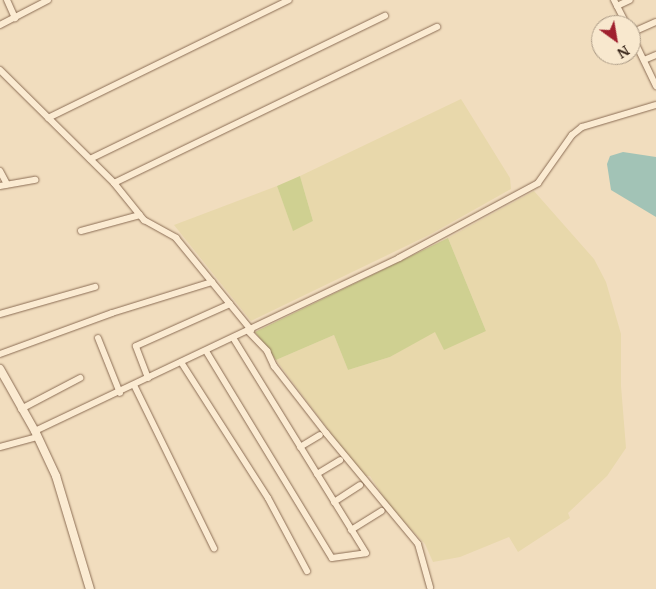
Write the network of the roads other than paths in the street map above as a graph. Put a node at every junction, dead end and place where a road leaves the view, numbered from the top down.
1 (7, 0) edge
2 (48, 0) edge
3 (289, 0) edge
4 (630, 0) edge
5 (615, 3) edge
6 (622, 15) edge
7 (385, 16) dead end
8 (15, 18) junction
9 (656, 22) edge
10 (0, 26) edge
11 (437, 27) dead end
12 (641, 29) edge
13 (641, 54) edge
14 (656, 55) edge
15 (644, 60) junction
16 (0, 70) edge
17 (656, 86) edge
18 (656, 105) edge
19 (48, 118) junction
20 (90, 159) junction
21 (0, 171) edge
22 (35, 180) dead end
23 (114, 183) junction
24 (4, 185) edge
25 (140, 215) junction
26 (81, 232) dead end
27 (212, 282) junction
28 (95, 287) dead end
29 (230, 304) junction
30 (0, 314) edge
31 (249, 331) junction
32 (98, 338) dead end
33 (233, 338) junction
34 (206, 351) junction
35 (0, 354) edge
36 (181, 362) junction
37 (0, 369) edge
38 (80, 378) dead end
39 (148, 378) junction
40 (134, 385) junction
41 (120, 392) junction
42 (21, 409) junction
43 (37, 434) junction
44 (320, 435) dead end
45 (0, 447) edge
46 (300, 447) junction
47 (340, 460) dead end
48 (317, 474) junction
49 (360, 485) dead end
50 (334, 502) junction
51 (381, 511) dead end
52 (351, 530) junction
53 (214, 548) dead end
54 (307, 570) dead end
55 (430, 586) dead end
56 (90, 589) edge

1 - 8 street
2 - 8 street
3 - 19 street
4 - 5 street
5 - 6 street
7 - 20 street
8 - 10 street
9 - 12 street
11 - 23 street
13 - 15 street
14 - 15 street
15 - 17 street
16 - 19 street
18 - 31 street
19 - 20 street
20 - 23 street
21 - 24 street
22 - 24 street
23 - 25 street
25 - 26 street
25 - 27 street
27 - 29 street
27 - 35 street
28 - 30 street
29 - 31 street
29 - 39 street
31 - 33 street
31 - 55 street
32 - 41 street
33 - 34 street
33 - 46 street
34 - 36 street
34 - 52 street
36 - 39 street
36 - 54 street
37 - 42 street
38 - 42 street
39 - 40 street
40 - 41 street
40 - 53 street
41 - 43 street
42 - 43 street
43 - 45 street
43 - 56 street
44 - 46 street
46 - 48 street
47 - 48 street
48 - 50 street
49 - 50 street
50 - 52 street
51 - 52 street

